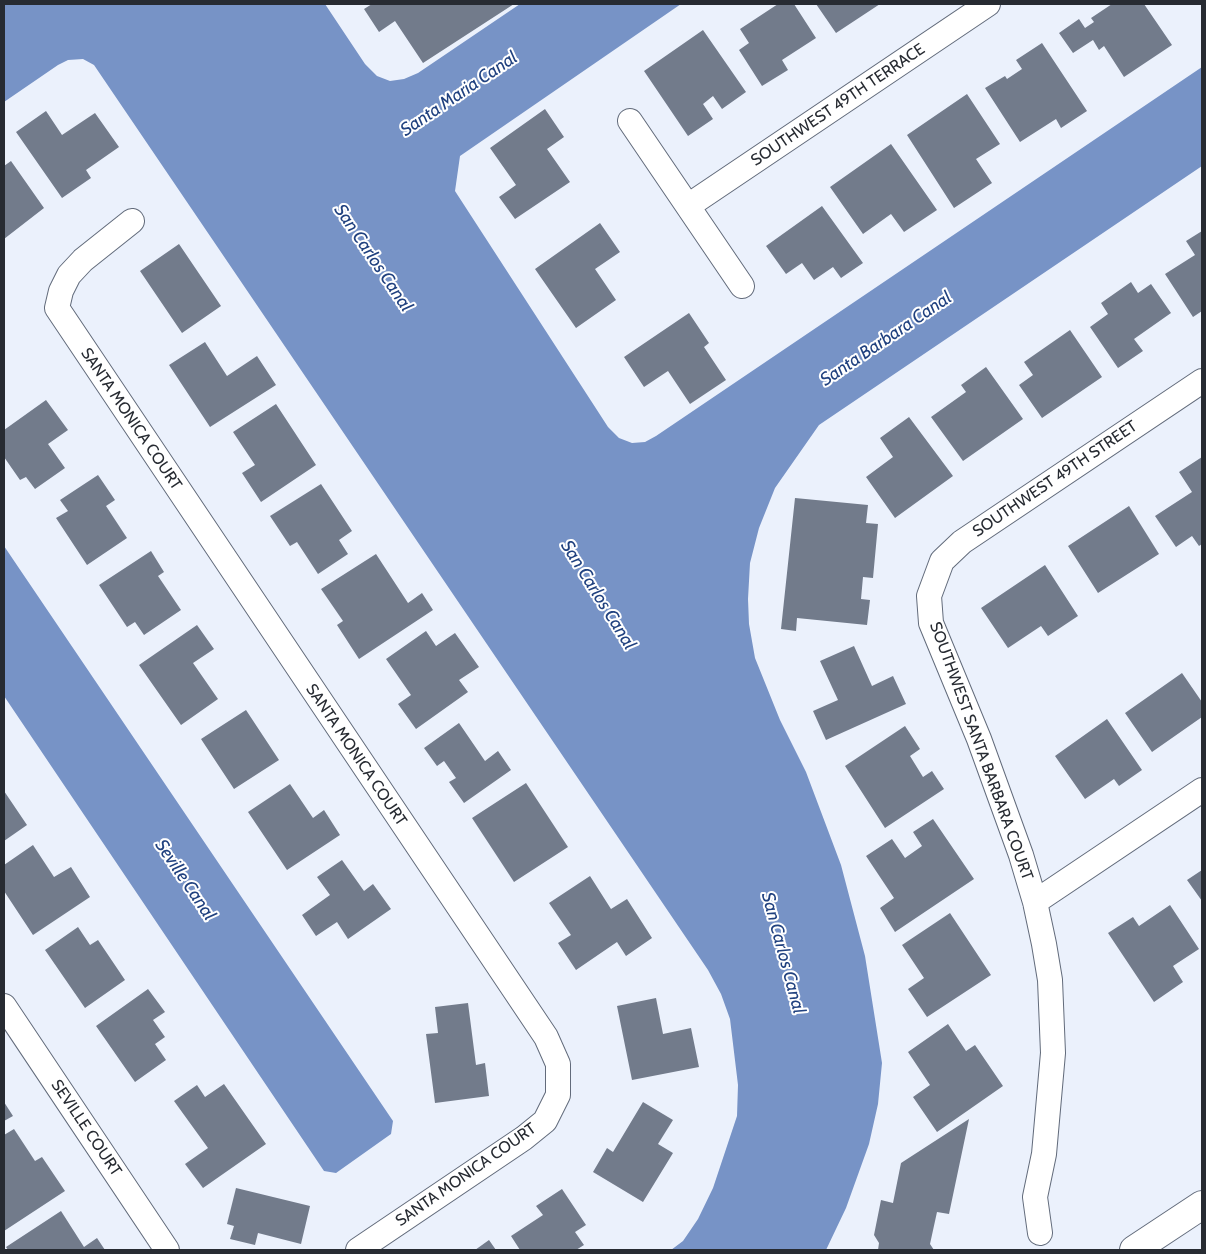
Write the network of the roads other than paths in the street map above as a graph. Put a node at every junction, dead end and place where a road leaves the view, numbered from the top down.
1 (988, 4) edge
2 (630, 121) dead end
3 (688, 206) junction
4 (132, 221) dead end
5 (742, 286) dead end
6 (1202, 381) edge
7 (929, 596) joint
8 (1202, 790) edge
9 (1036, 902) junction
10 (4, 1006) edge
11 (1202, 1205) edge
12 (1040, 1233) dead end
13 (167, 1250) edge
14 (358, 1250) edge
15 (1134, 1250) edge

1 - 3 street, SOUTHWEST 49TH TERRACE
2 - 3 street
3 - 5 street
4 - 14 street, SANTA MONICA COURT
6 - 7 street, SOUTHWEST 49TH STREET
7 - 9 street, SOUTHWEST SANTA BARBARA COURT
8 - 9 street
9 - 12 street, SOUTHWEST SANTA BARBARA COURT
10 - 13 street, SEVILLE COURT
11 - 15 main road

